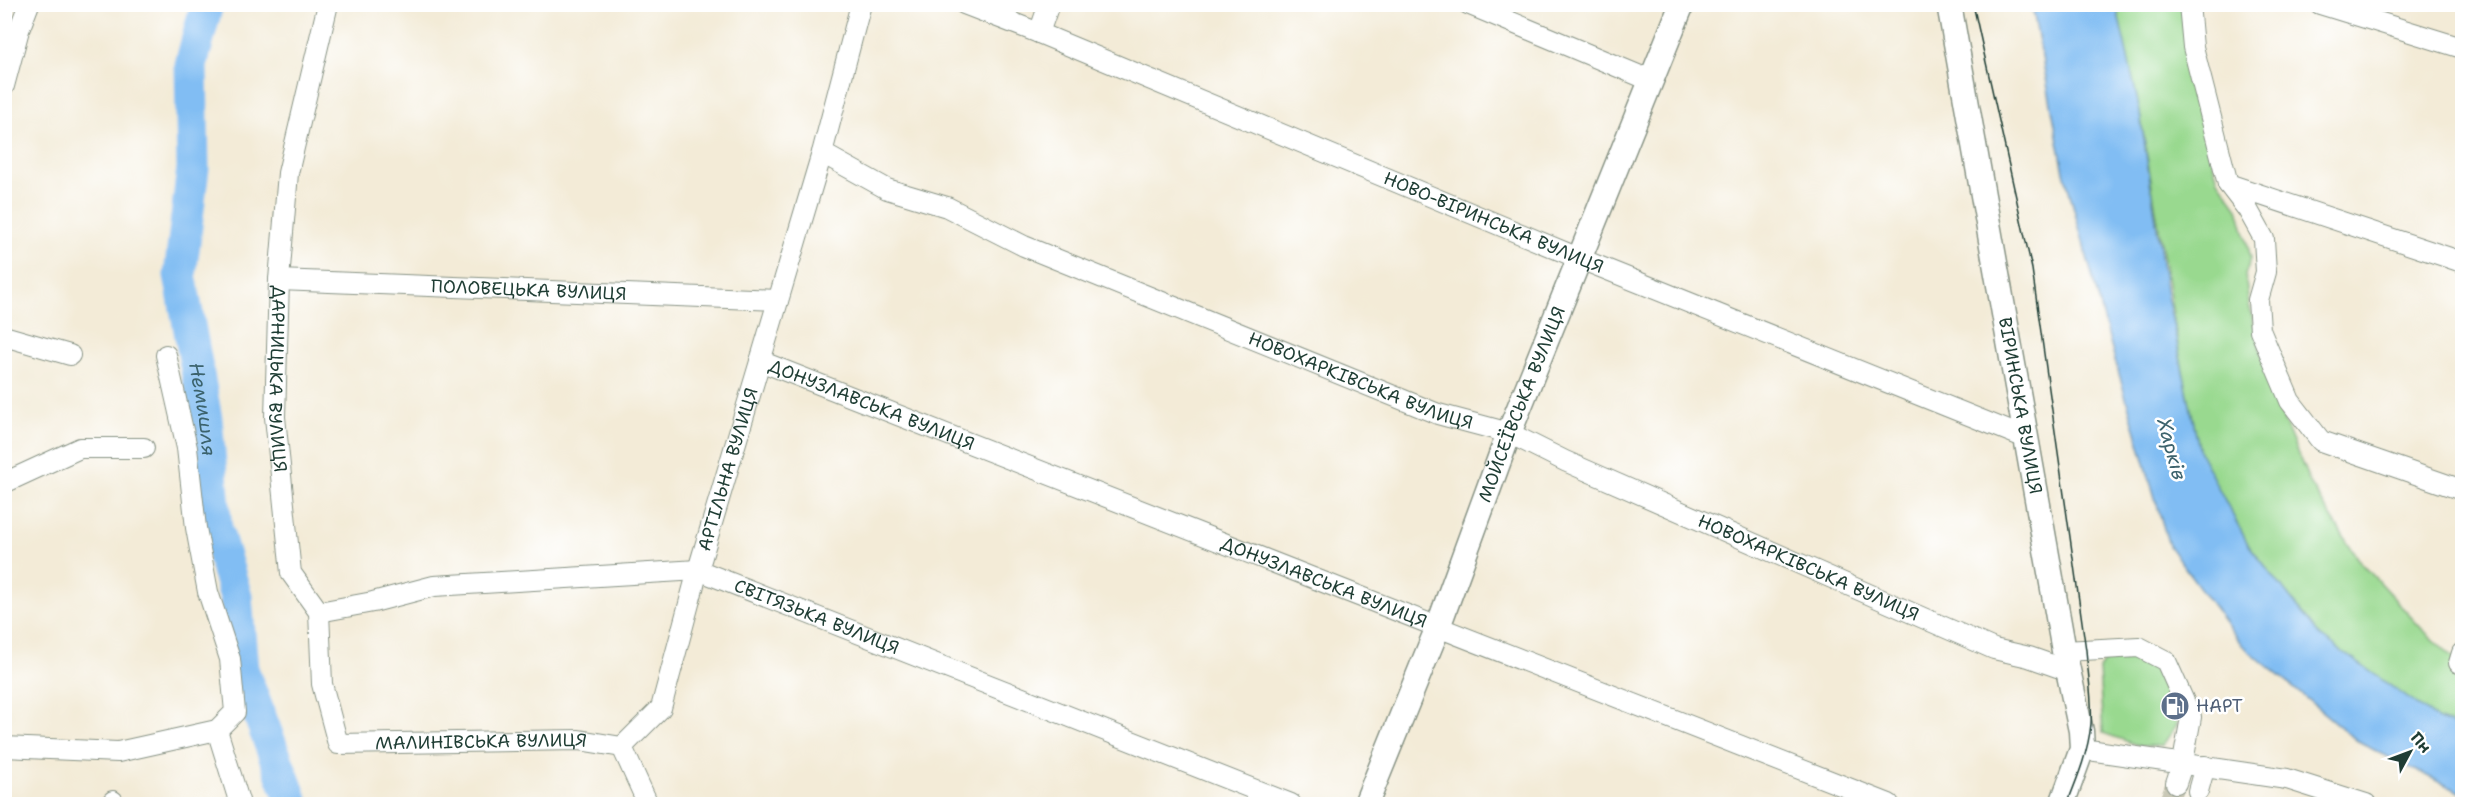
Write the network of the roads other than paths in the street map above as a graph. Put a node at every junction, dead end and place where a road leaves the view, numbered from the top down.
1 (28, 4) edge
2 (328, 4) edge
3 (861, 4) edge
4 (964, 4) edge
5 (1049, 4) edge
6 (1468, 4) edge
7 (1682, 4) edge
8 (1949, 4) edge
9 (2189, 4) edge
10 (2320, 4) edge
11 (1039, 33) junction
12 (2463, 48) edge
13 (1652, 81) junction
14 (4, 86) edge
15 (822, 153) junction
16 (2229, 184) junction
17 (1579, 258) junction
18 (2463, 262) edge
19 (279, 280) junction
20 (778, 300) junction
21 (4, 336) edge
22 (70, 355) dead end
23 (166, 355) dead end
24 (760, 361) junction
25 (1509, 433) junction
26 (2026, 438) junction
27 (144, 448) dead end
28 (4, 483) edge
29 (2463, 490) edge
30 (699, 570) junction
31 (319, 612) junction
32 (1438, 627) junction
33 (2066, 661) junction
34 (217, 730) junction
35 (4, 747) edge
36 (622, 747) junction
37 (2082, 749) junction
38 (2183, 762) junction
39 (2205, 766) junction
40 (2176, 783) tunnel mouth
41 (2198, 791) tunnel mouth
42 (2066, 803) edge
43 (240, 804) edge
44 (648, 804) edge
45 (1291, 804) edge
46 (1366, 804) edge
47 (1889, 804) edge
48 (2366, 804) edge

1 - 14 street
2 - 19 street, ДАРНИЦЬКА ВУЛИЦЯ
3 - 15 street, АРТІЛЬНА ВУЛИЦЯ
4 - 11 street, НОВО-ВІРИНСЬКА ВУЛИЦЯ
5 - 11 street
6 - 13 street
7 - 13 main road, МОЙСЕЇВСЬКА ВУЛИЦЯ
8 - 26 main road, ВІРИНСЬКА ВУЛИЦЯ
9 - 16 street
10 - 12 street
11 - 17 street, НОВО-ВІРИНСЬКА ВУЛИЦЯ
13 - 17 main road, МОЙСЕЇВСЬКА ВУЛИЦЯ
15 - 20 street, АРТІЛЬНА ВУЛИЦЯ
15 - 25 street, НОВОХАРКІВСЬКА ВУЛИЦЯ
16 - 18 street
16 - 29 street
17 - 25 main road, МОЙСЕЇВСЬКА ВУЛИЦЯ
17 - 26 street, НОВО-ВІРИНСЬКА ВУЛИЦЯ
19 - 20 street, ПОЛОВЕЦЬКА ВУЛИЦЯ
19 - 31 street, ДАРНИЦЬКА ВУЛИЦЯ
20 - 24 street, АРТІЛЬНА ВУЛИЦЯ
21 - 22 street
23 - 34 street
24 - 30 street, АРТІЛЬНА ВУЛИЦЯ
24 - 32 street, ДОНУЗЛАВСЬКА ВУЛИЦЯ
25 - 32 main road, МОЙСЕЇВСЬКА ВУЛИЦЯ
25 - 33 street, НОВОХАРКІВСЬКА ВУЛИЦЯ
26 - 33 main road, ВІРИНСЬКА ВУЛИЦЯ
27 - 28 street
30 - 31 street, СВІТЯЗЬКА ВУЛИЦЯ
30 - 36 street, АРТІЛЬНА ВУЛИЦЯ
30 - 45 street, СВІТЯЗЬКА ВУЛИЦЯ
31 - 36 street, МАЛИНІВСЬКА ВУЛИЦЯ
32 - 46 main road, МОЙСЕЇВСЬКА ВУЛИЦЯ
32 - 47 street, ДОНУЗЛАВСЬКА ВУЛИЦЯ
33 - 37 main road, ВІРИНСЬКА ВУЛИЦЯ
33 - 38 street
34 - 35 street
34 - 43 street
36 - 44 street
37 - 38 street
37 - 42 main road, ВІРИНСЬКА ВУЛИЦЯ
38 - 39 street
38 - 40 street
39 - 41 street
39 - 48 street

